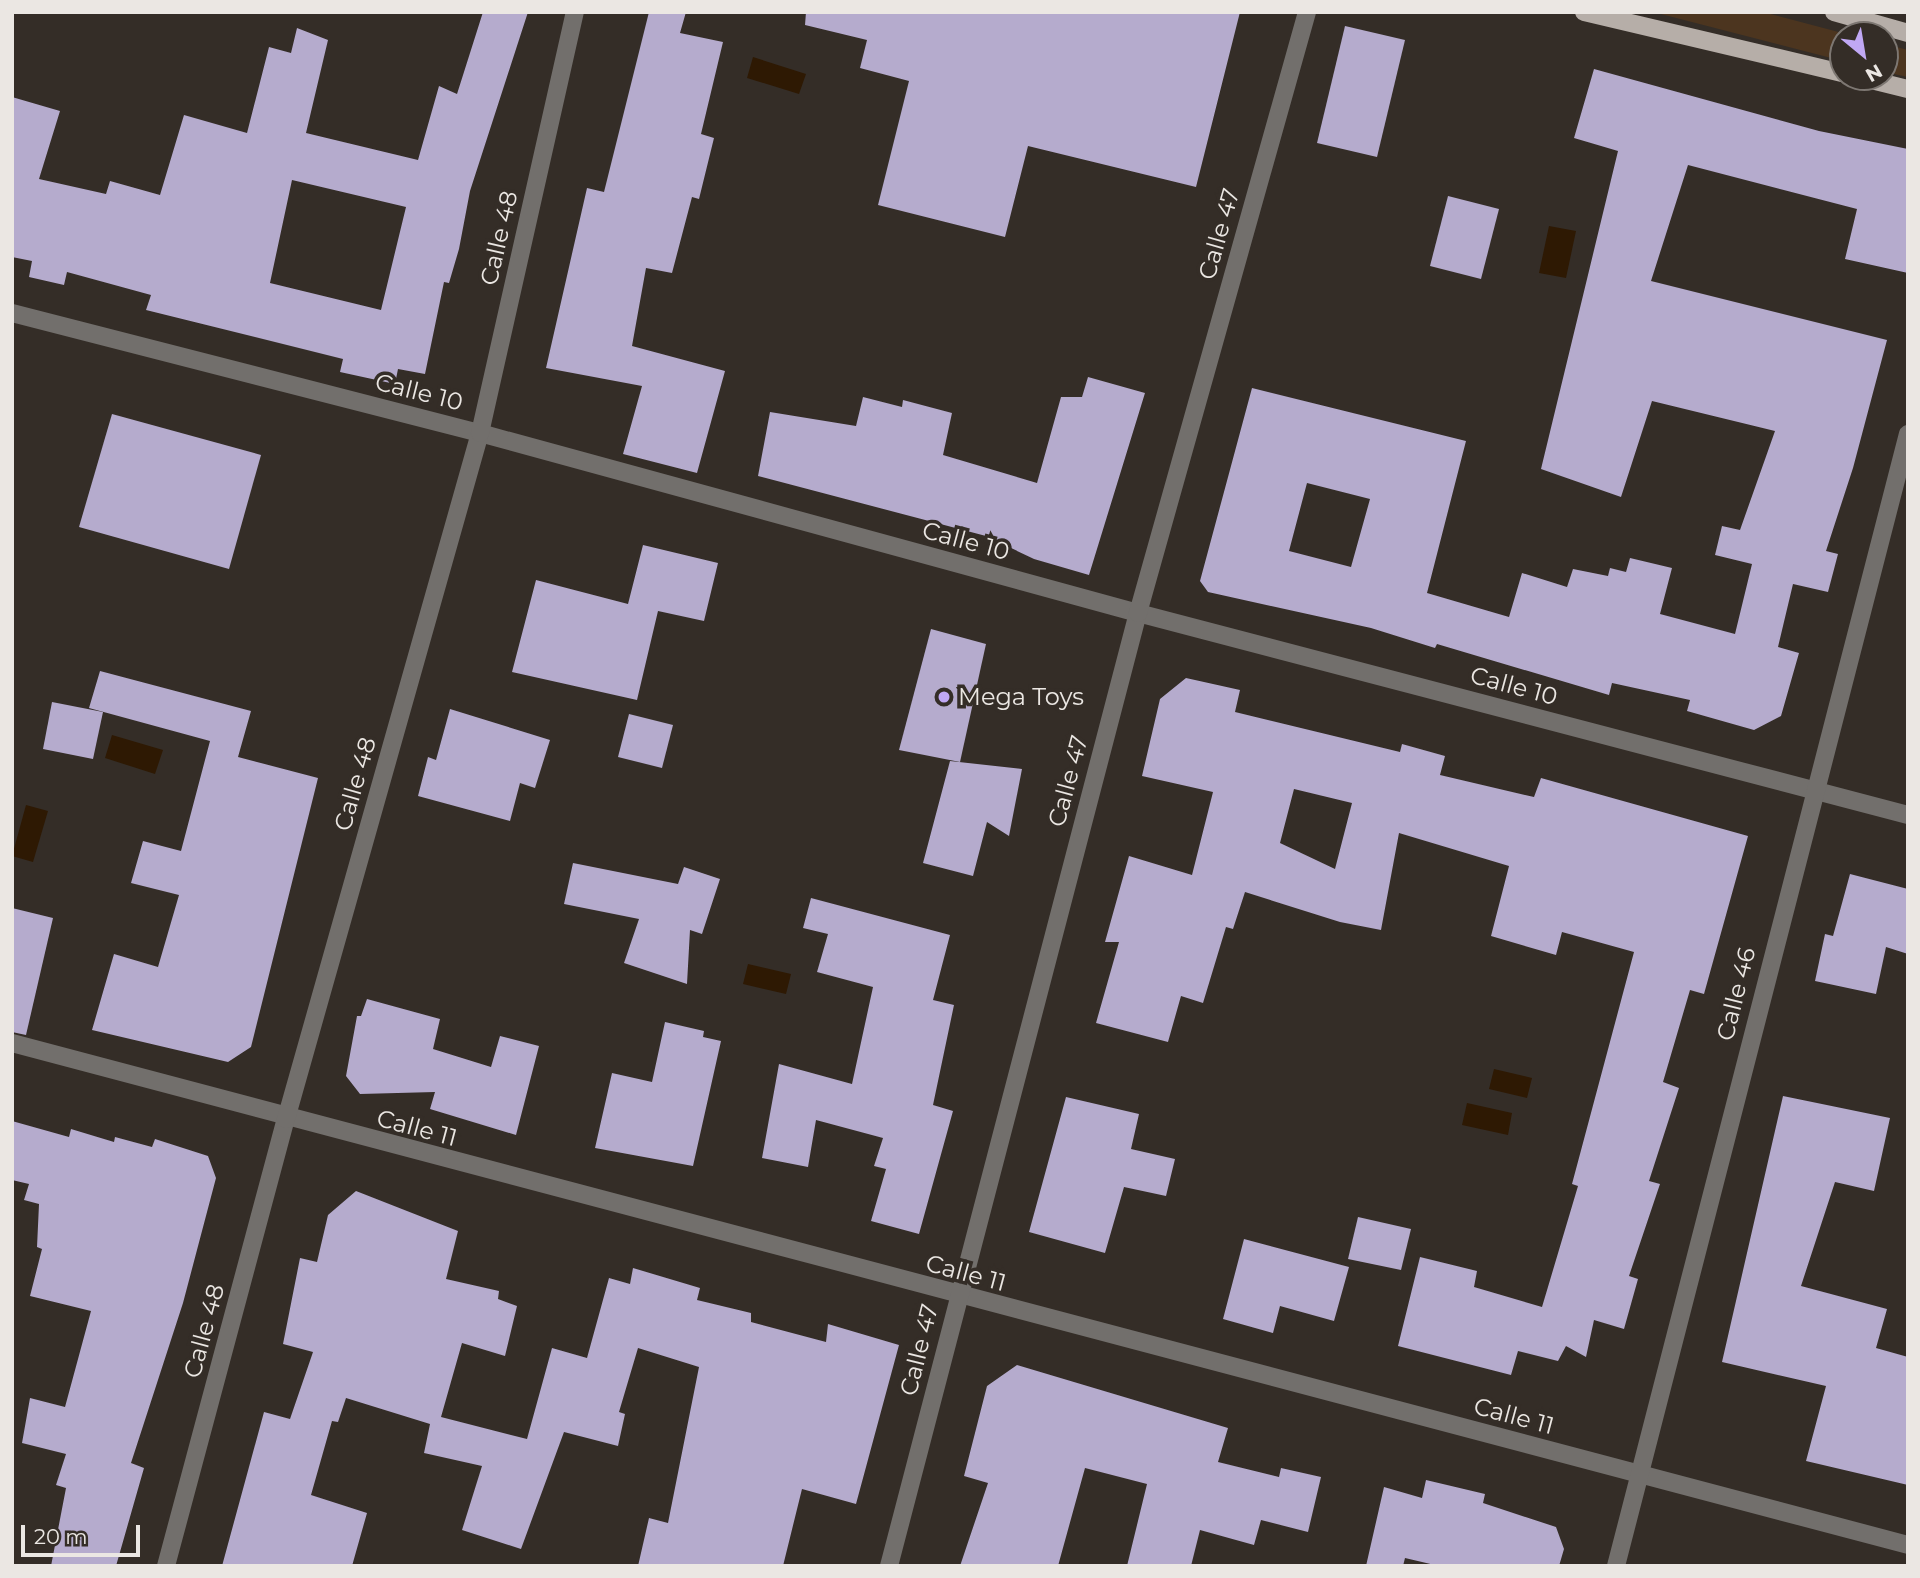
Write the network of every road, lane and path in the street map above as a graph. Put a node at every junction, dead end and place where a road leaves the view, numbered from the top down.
1 (575, 12) edge
2 (1307, 12) edge
3 (1584, 12) edge
4 (1833, 12) edge
5 (1908, 33) edge
6 (1829, 70) edge
7 (12, 313) edge
8 (480, 433) junction
9 (1908, 435) edge
10 (1138, 613) junction
11 (1813, 789) junction
12 (1908, 815) edge
13 (12, 1043) edge
14 (286, 1118) junction
15 (957, 1297) junction
16 (1640, 1475) junction
17 (1908, 1545) edge
18 (166, 1566) edge
19 (889, 1566) edge
20 (1616, 1566) edge

1 - 8 street, Calle 48
2 - 10 street, Calle 47
3 - 6 main road
4 - 5 main road
7 - 8 street, Calle 10
8 - 10 street, Calle 10
8 - 14 street, Calle 48
9 - 11 street, Calle 46
10 - 11 street, Calle 10
10 - 15 street, Calle 47
11 - 12 street, Calle 10
11 - 16 street, Calle 46
13 - 14 street, Calle 11
14 - 15 street, Calle 11
14 - 18 street, Calle 48
15 - 16 street, Calle 11
15 - 19 street, Calle 47
16 - 17 street, Calle 11
16 - 20 street, Calle 46

